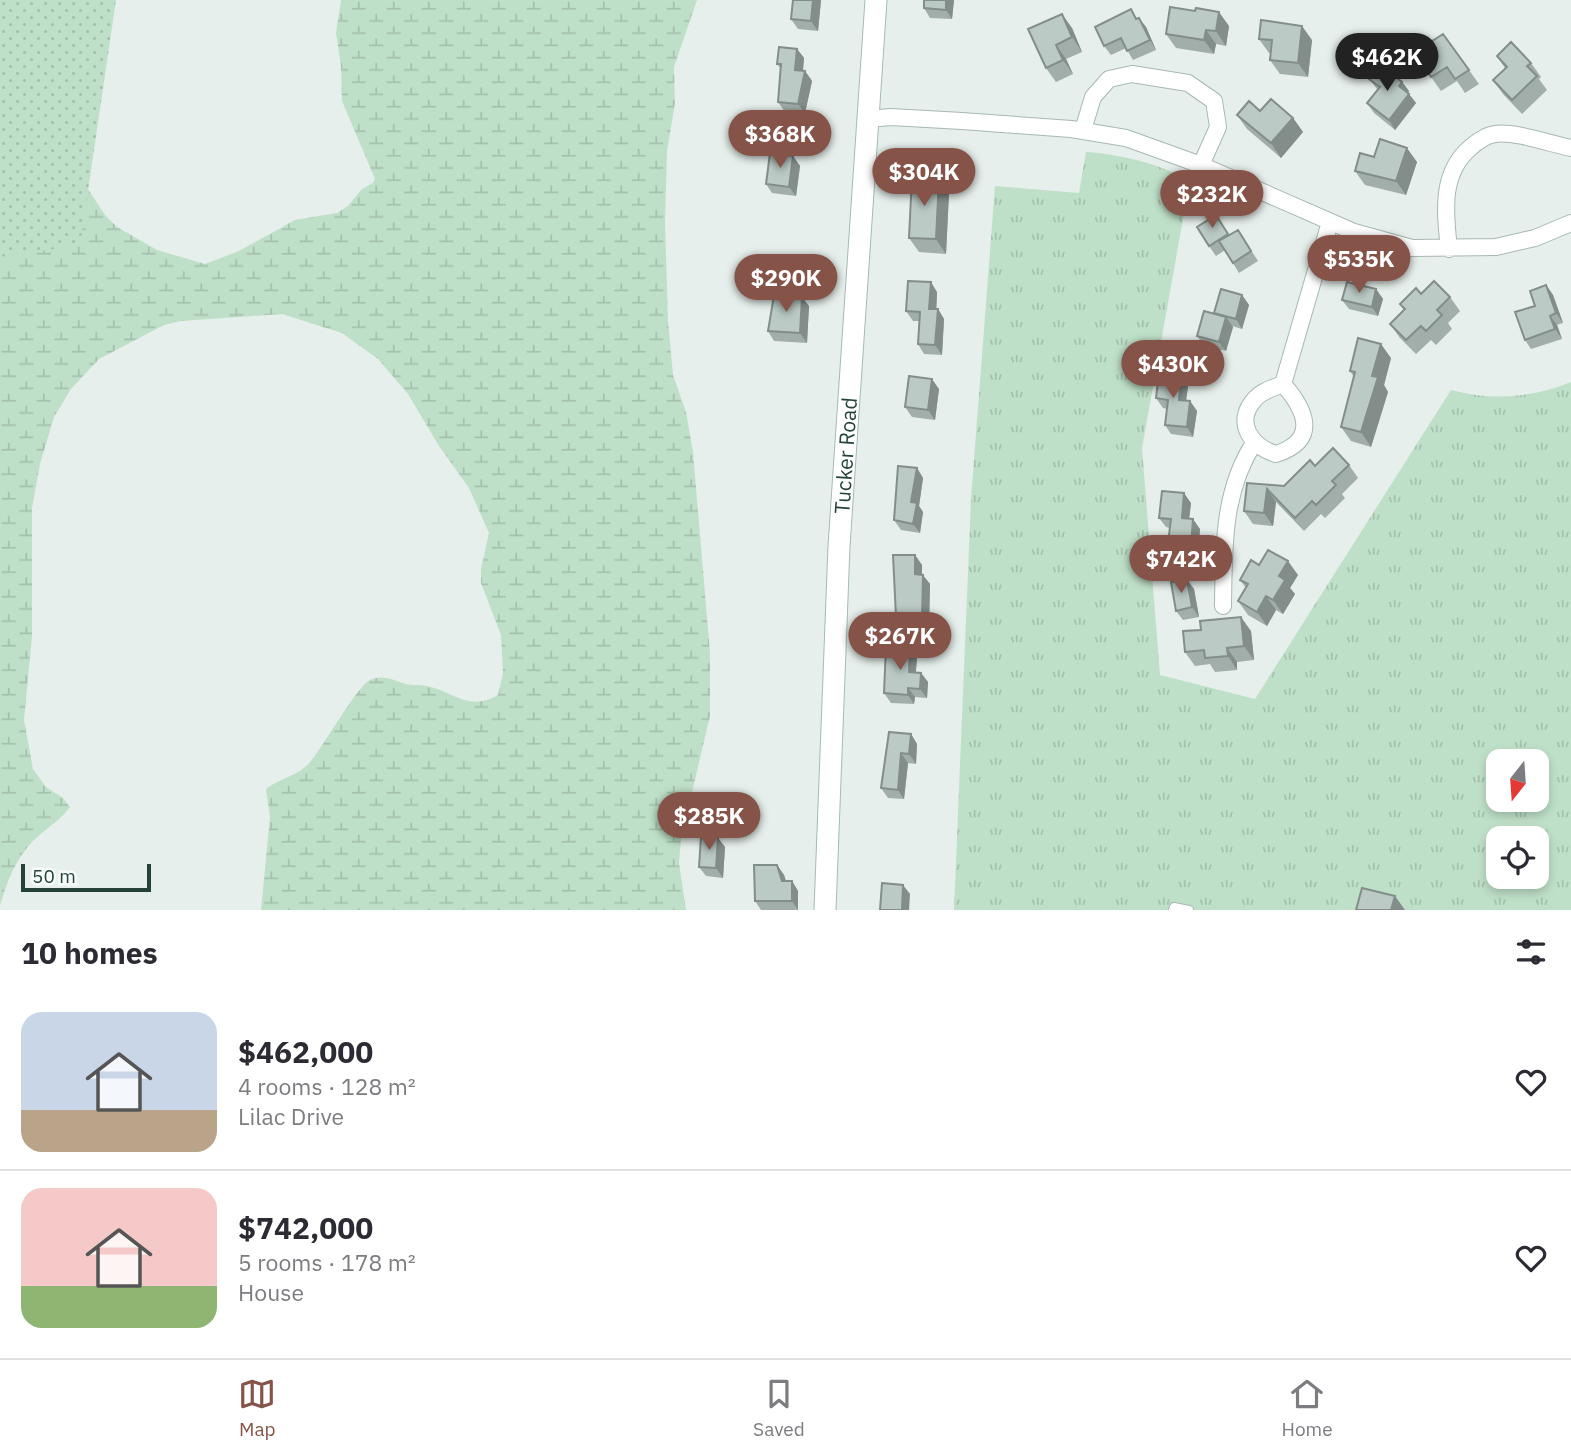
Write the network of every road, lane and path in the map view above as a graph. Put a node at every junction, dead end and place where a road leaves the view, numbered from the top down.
1 (876, 0) edge
2 (868, 119) junction
3 (1083, 130) junction
4 (1571, 148) edge
5 (1201, 165) junction
6 (1330, 222) junction
7 (1571, 223) edge
8 (1449, 249) junction
9 (1283, 384) junction
10 (1254, 443) junction
11 (1223, 606) dead end
12 (825, 910) edge
13 (1173, 910) edge
14 (1189, 910) edge

1 - 2 main road, Tucker Road
2 - 3 street
2 - 12 main road, Tucker Road
3 - 5 street
3 - 5 street
4 - 8 street
5 - 6 street
6 - 8 street
6 - 9 street
7 - 8 street
9 - 10 street
9 - 10 street
10 - 11 street
13 - 14 lane

